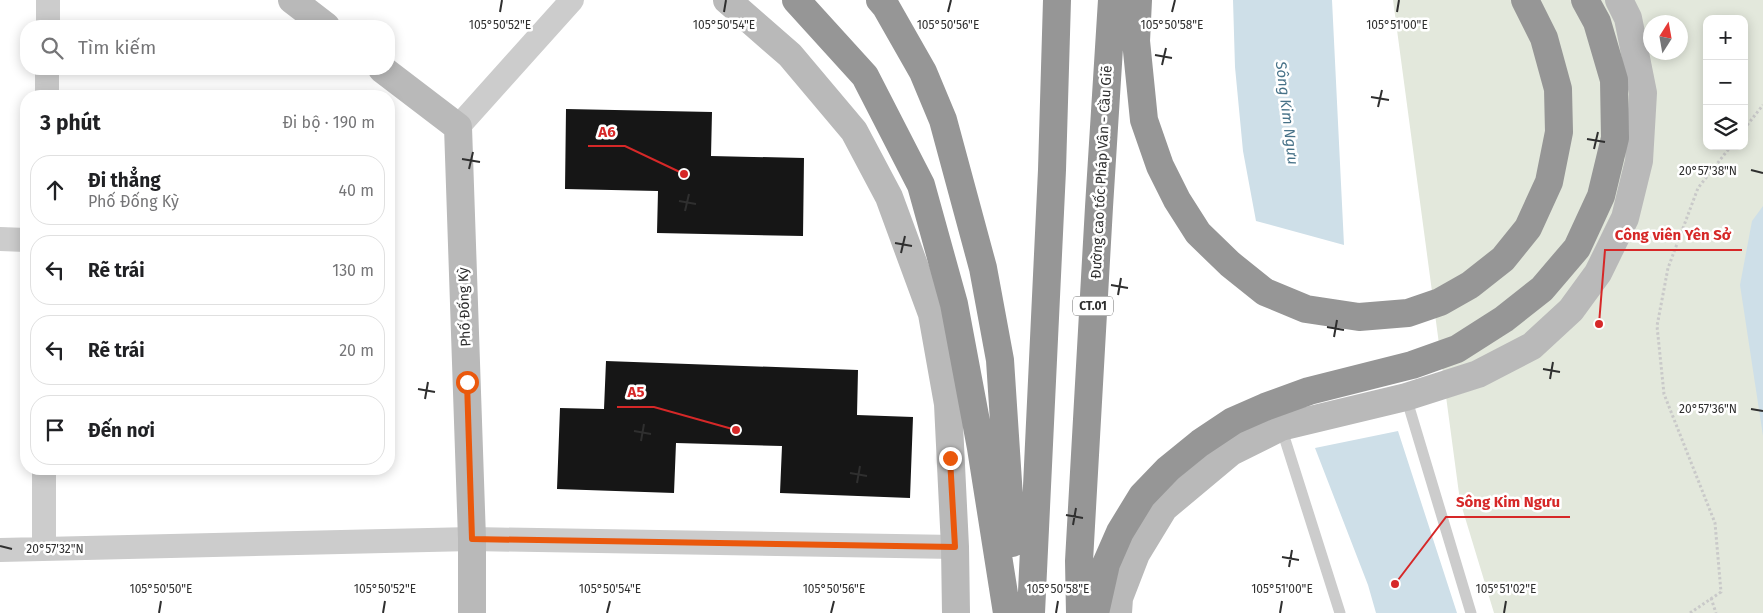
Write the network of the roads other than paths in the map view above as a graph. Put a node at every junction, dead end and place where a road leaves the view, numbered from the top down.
1 (48, 0) edge
2 (292, 0) edge
3 (572, 0) edge
4 (727, 0) edge
5 (796, 0) edge
6 (880, 0) edge
7 (1057, 0) edge
8 (1112, 0) edge
9 (1138, 0) edge
10 (1525, 0) edge
11 (1585, 0) edge
12 (1619, 0) edge
13 (48, 20) edge
14 (318, 20) edge
15 (47, 75) edge
16 (390, 75) edge
17 (47, 90) edge
18 (458, 127) junction
19 (0, 239) edge
20 (20, 240) edge
21 (1406, 396) junction
22 (1281, 427) junction
23 (44, 475) edge
24 (472, 539) junction
25 (955, 547) junction
26 (44, 549) junction
27 (0, 550) edge
28 (472, 613) edge
29 (956, 613) edge
30 (1007, 613) edge
31 (1017, 613) edge
32 (1031, 613) edge
33 (1080, 613) edge
34 (1095, 613) edge
35 (1118, 613) edge
36 (1340, 613) edge
37 (1470, 613) edge

1 - 13 street
2 - 14 street
3 - 18 street
4 - 25 street
5 - 30 highway
6 - 31 highway
7 - 32 highway
8 - 33 highway, Đường cao tốc Pháp Vân - Cầu Giẽ / CT.01
9 - 10 highway
11 - 34 highway
12 - 21 street
15 - 17 street
16 - 18 street
18 - 24 street, Phố Đống Kỳ
19 - 20 street
21 - 22 street
21 - 37 lane
22 - 35 street
22 - 36 lane
23 - 26 street
24 - 25 street
24 - 26 street
24 - 28 street, Phố Đống Kỳ
25 - 29 street
26 - 27 street

